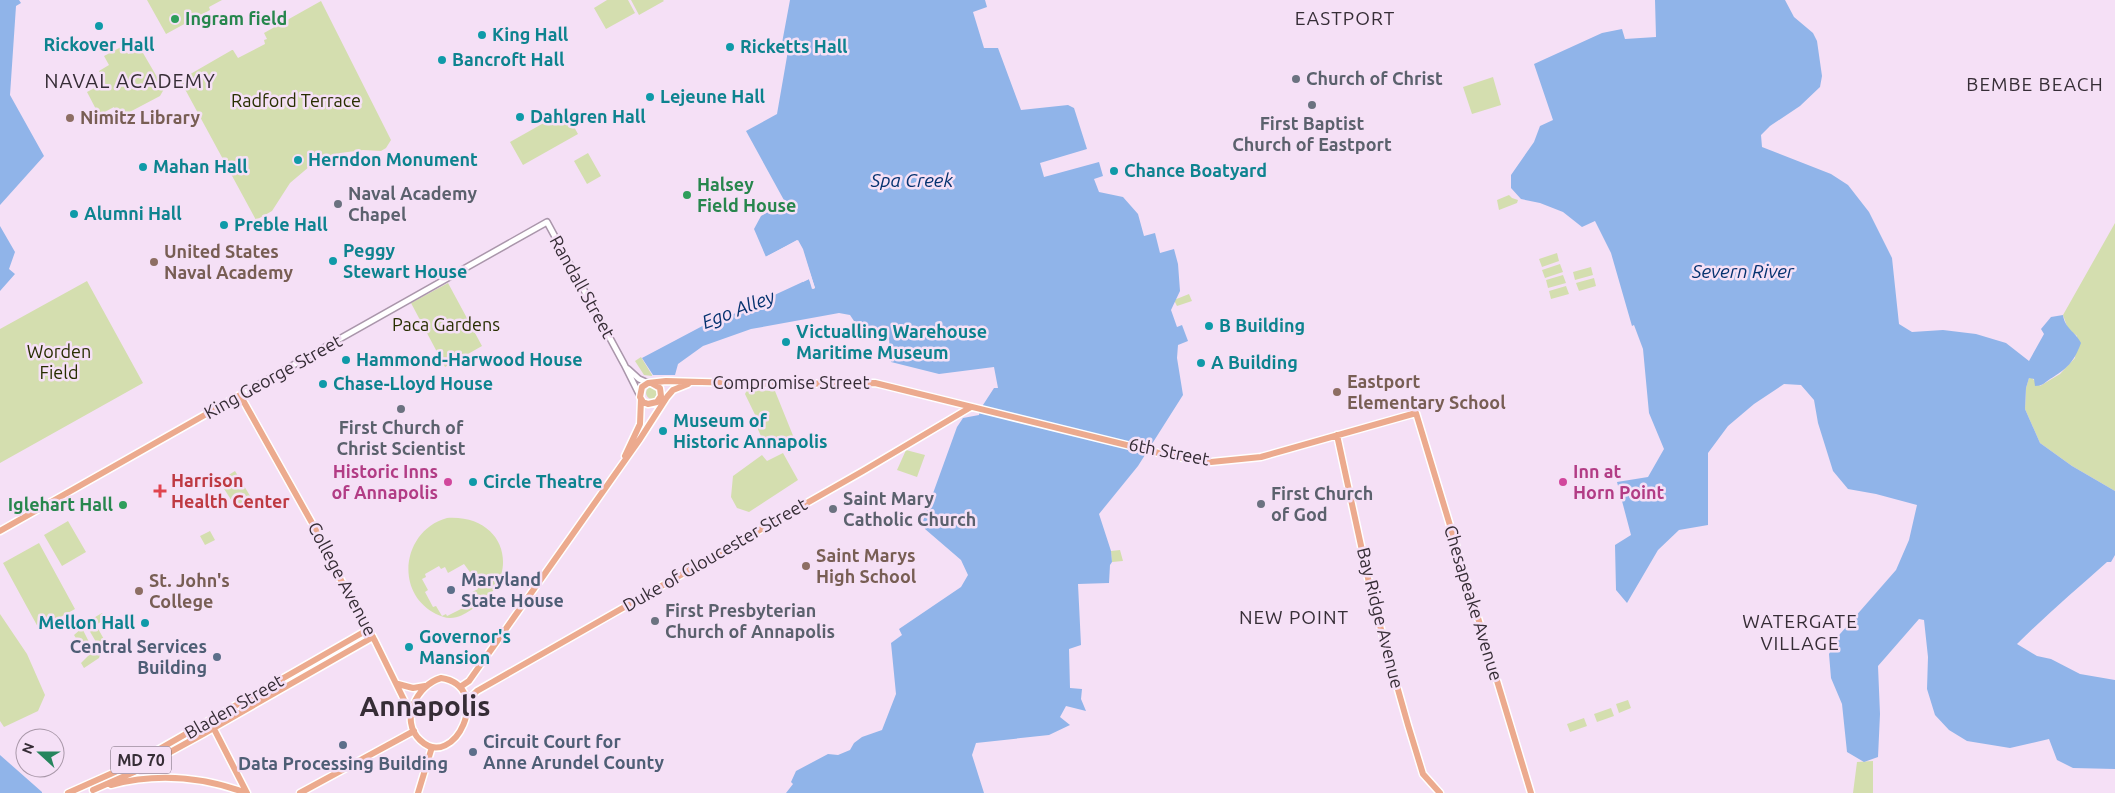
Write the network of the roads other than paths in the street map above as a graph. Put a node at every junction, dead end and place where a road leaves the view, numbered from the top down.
1 (546, 222) joint
2 (626, 367) junction
3 (650, 383) junction
4 (690, 383) junction
5 (240, 395) junction
6 (641, 398) junction
7 (662, 398) junction
8 (971, 407) junction
9 (979, 409) joint
10 (1416, 413) joint
11 (1337, 435) junction
12 (623, 462) junction
13 (0, 531) edge
14 (369, 629) junction
15 (373, 637) junction
16 (398, 684) junction
17 (425, 686) junction
18 (460, 687) junction
19 (467, 709) junction
20 (411, 714) junction
21 (210, 721) junction
22 (214, 729) junction
23 (414, 731) junction
24 (432, 747) junction
25 (90, 792) edge
26 (68, 793) edge
27 (247, 793) edge
28 (300, 793) edge
29 (418, 793) edge
30 (1440, 793) edge
31 (1531, 793) edge

1 - 2 street, Randall Street
1 - 5 street, King George Street
2 - 3 street
2 - 6 street, Randall Street
3 - 4 main road, Compromise Street
3 - 6 main road
3 - 7 main road
4 - 7 main road, Compromise Street
4 - 8 main road, Compromise Street
5 - 13 main road, King George Street
5 - 14 main road, College Avenue
6 - 7 main road
6 - 12 main road
7 - 12 main road
8 - 9 main road, Compromise Street
8 - 19 main road, Duke of Gloucester Street
9 - 11 main road, 6th Street
10 - 11 main road, 6th Street
10 - 31 main road, Chesapeake Avenue
11 - 30 main road, Bay Ridge Avenue
12 - 18 main road
14 - 15 main road, College Avenue
14 - 21 main road, Bladen Street / MD 70
15 - 16 main road, College Avenue
15 - 22 main road, Bladen Street / MD 70
16 - 17 main road
16 - 20 main road, College Avenue
17 - 18 main road
17 - 20 main road
18 - 19 main road
19 - 24 main road
20 - 23 main road
21 - 22 main road
21 - 26 main road, Bladen Street / MD 70
22 - 25 main road, Bladen Street / MD 70
22 - 27 main road
23 - 24 main road
23 - 28 main road
24 - 29 main road
25 - 27 main road

